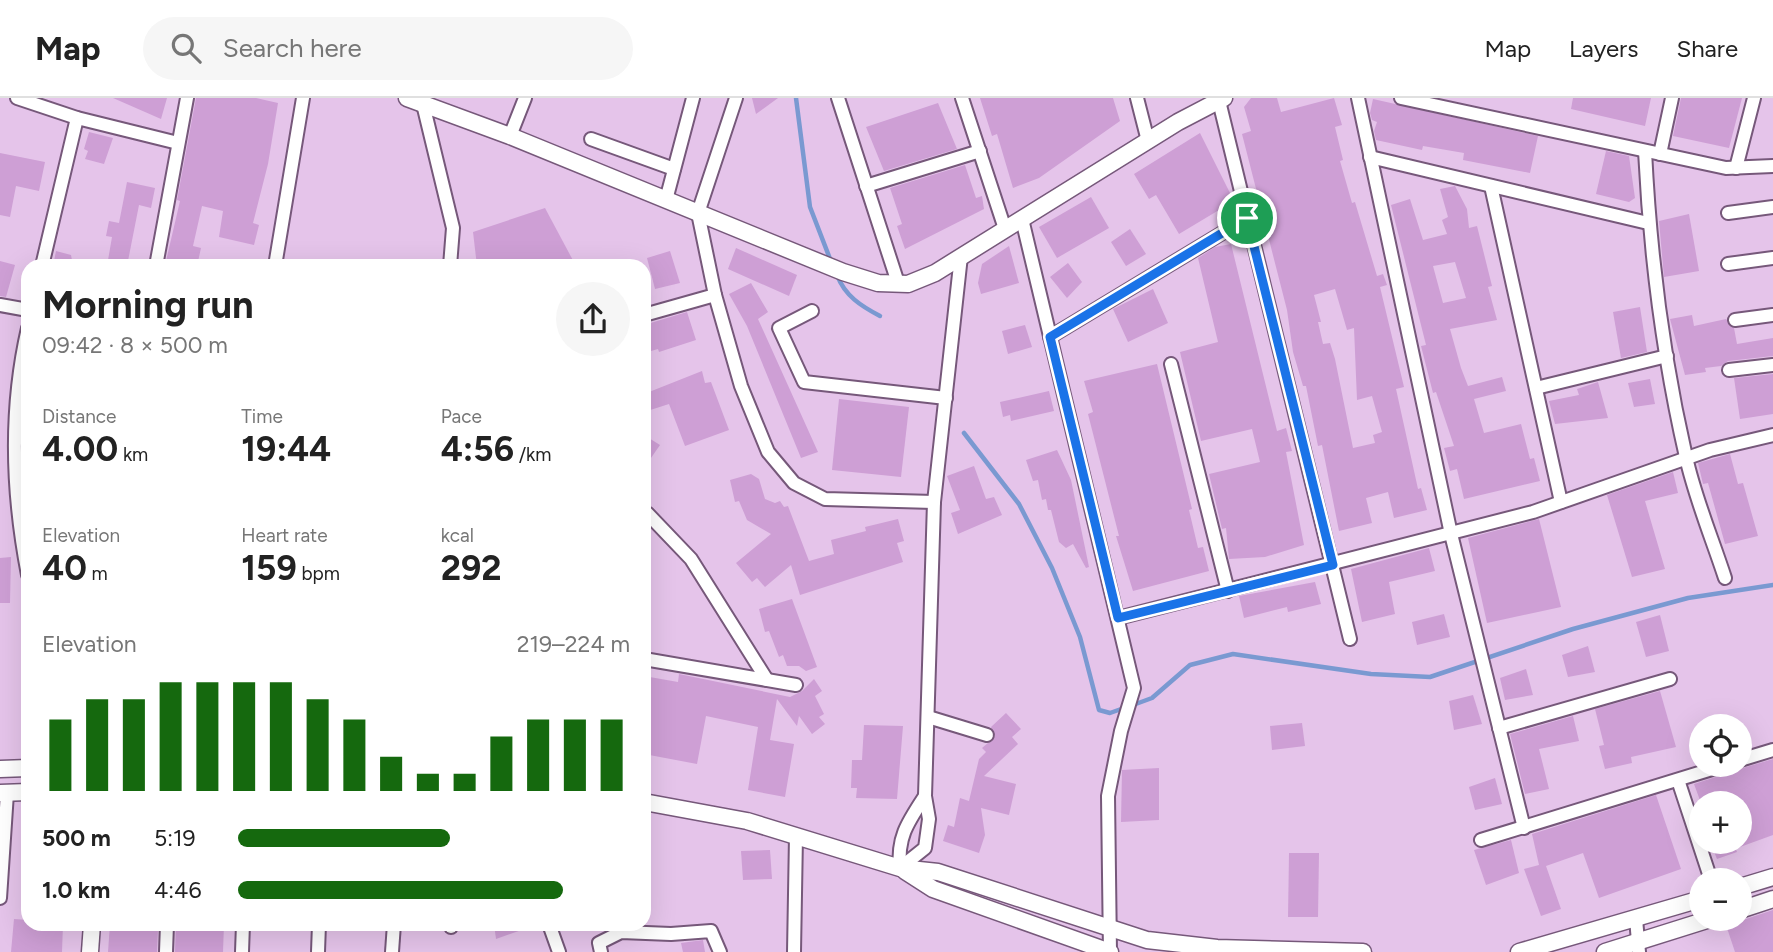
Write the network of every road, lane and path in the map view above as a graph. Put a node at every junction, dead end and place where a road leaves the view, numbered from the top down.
1 (17, 98) edge
2 (187, 98) edge
3 (303, 98) edge
4 (525, 98) edge
5 (693, 98) edge
6 (736, 98) edge
7 (838, 98) edge
8 (962, 98) edge
9 (1136, 98) edge
10 (1358, 98) edge
11 (1401, 98) edge
12 (1672, 98) edge
13 (1754, 98) edge
14 (1221, 99) edge
15 (425, 102) edge
16 (77, 118) junction
17 (510, 136) junction
18 (591, 139) dead end
19 (1148, 141) junction
20 (178, 143) junction
21 (980, 151) junction
22 (1646, 151) junction
23 (1660, 154) junction
24 (1370, 158) junction
25 (1773, 166) edge
26 (1735, 167) junction
27 (674, 169) junction
28 (866, 186) junction
29 (1491, 186) junction
30 (666, 200) junction
31 (1773, 207) edge
32 (698, 213) junction
33 (1728, 213) dead end
34 (1247, 218) junction
35 (1022, 219) junction
36 (1648, 223) junction
37 (1005, 229) junction
38 (961, 256) junction
39 (1773, 258) edge
40 (45, 259) edge
41 (157, 259) edge
42 (276, 259) edge
43 (451, 259) edge
44 (1728, 264) dead end
45 (898, 283) junction
46 (715, 295) junction
47 (0, 305) edge
48 (21, 309) edge
49 (812, 311) dead end
50 (651, 313) edge
51 (1773, 315) edge
52 (1735, 320) dead end
53 (1050, 337) junction
54 (1667, 356) junction
55 (21, 359) edge
56 (1171, 364) dead end
57 (1773, 365) edge
58 (1729, 370) dead end
59 (1536, 388) junction
60 (946, 398) junction
61 (1773, 435) edge
62 (1686, 458) junction
63 (21, 489) edge
64 (934, 502) junction
65 (1561, 502) junction
66 (651, 517) edge
67 (1451, 534) junction
68 (1333, 565) junction
69 (1725, 578) dead end
70 (1228, 591) junction
71 (1118, 618) junction
72 (1350, 639) dead end
73 (651, 660) edge
74 (1670, 678) dead end
75 (767, 680) junction
76 (796, 685) dead end
77 (928, 717) junction
78 (1499, 728) junction
79 (987, 735) dead end
80 (1773, 750) edge
81 (1752, 756) edge
82 (21, 768) edge
83 (0, 769) edge
84 (1689, 776) edge
85 (1678, 780) junction
86 (4, 793) edge
87 (925, 796) junction
88 (651, 803) edge
89 (1524, 828) junction
90 (796, 836) junction
91 (1481, 840) dead end
92 (900, 868) junction
93 (1707, 868) edge
94 (1773, 877) edge
95 (1752, 883) edge
96 (0, 898) edge
97 (1773, 899) edge
98 (1689, 903) edge
99 (1752, 905) edge
100 (1636, 919) junction
101 (1689, 927) edge
102 (1108, 928) junction
103 (92, 931) edge
104 (167, 931) edge
105 (243, 931) edge
106 (319, 931) edge
107 (394, 931) edge
108 (551, 931) edge
109 (1638, 947) edge
110 (1083, 948) edge
111 (90, 952) edge
112 (166, 952) edge
113 (242, 952) edge
114 (318, 952) edge
115 (392, 952) edge
116 (558, 952) edge
117 (601, 952) edge
118 (720, 952) edge
119 (794, 952) edge
120 (1110, 952) edge
121 (1363, 952) edge
122 (1519, 952) edge
123 (1605, 952) edge

1 - 16 street
2 - 20 street
3 - 42 street
4 - 17 street
5 - 27 street
6 - 32 street
7 - 28 street
8 - 21 street
9 - 19 street
10 - 24 street
11 - 22 street
12 - 23 street
13 - 26 street
14 - 19 street
14 - 34 street
15 - 17 street
15 - 43 street
16 - 20 street
16 - 40 street
17 - 30 street
18 - 27 street
19 - 35 street
20 - 41 street
21 - 28 street
21 - 37 street
22 - 23 street
22 - 36 street
23 - 26 street
24 - 29 street
24 - 67 street
25 - 26 street
27 - 30 street
28 - 45 street
29 - 36 street
29 - 59 street
30 - 32 street
31 - 33 street
32 - 45 street
32 - 46 street
34 - 53 street
34 - 68 street
35 - 37 street
35 - 53 street
36 - 54 street
37 - 38 street
38 - 45 street
38 - 60 street
39 - 44 street
46 - 50 street
46 - 64 street
47 - 48 street
49 - 60 street
51 - 52 street
53 - 71 street
54 - 59 street
54 - 62 street
55 - 63 street
56 - 70 street
57 - 58 street
59 - 65 street
60 - 64 street
61 - 62 street
62 - 65 street
62 - 69 street
64 - 77 street
65 - 67 street
66 - 75 street
67 - 68 street
67 - 78 street
68 - 70 street
68 - 72 street
70 - 71 street
71 - 102 street
73 - 75 street
74 - 78 street
75 - 76 street
77 - 79 street
77 - 87 street
78 - 89 street
80 - 81 street
82 - 83 street
84 - 85 street
85 - 89 street
85 - 93 street
86 - 96 street
87 - 92 street
87 - 92 street
88 - 90 street
89 - 91 street
90 - 92 street
90 - 119 street
92 - 102 street
92 - 110 street
94 - 95 street
97 - 99 street
98 - 100 street
100 - 109 street
100 - 122 street
101 - 109 street
102 - 120 street
102 - 121 street
103 - 111 street
104 - 112 street
105 - 113 street
106 - 114 street
107 - 115 street
108 - 116 street
109 - 123 street
110 - 120 street
117 - 118 street

